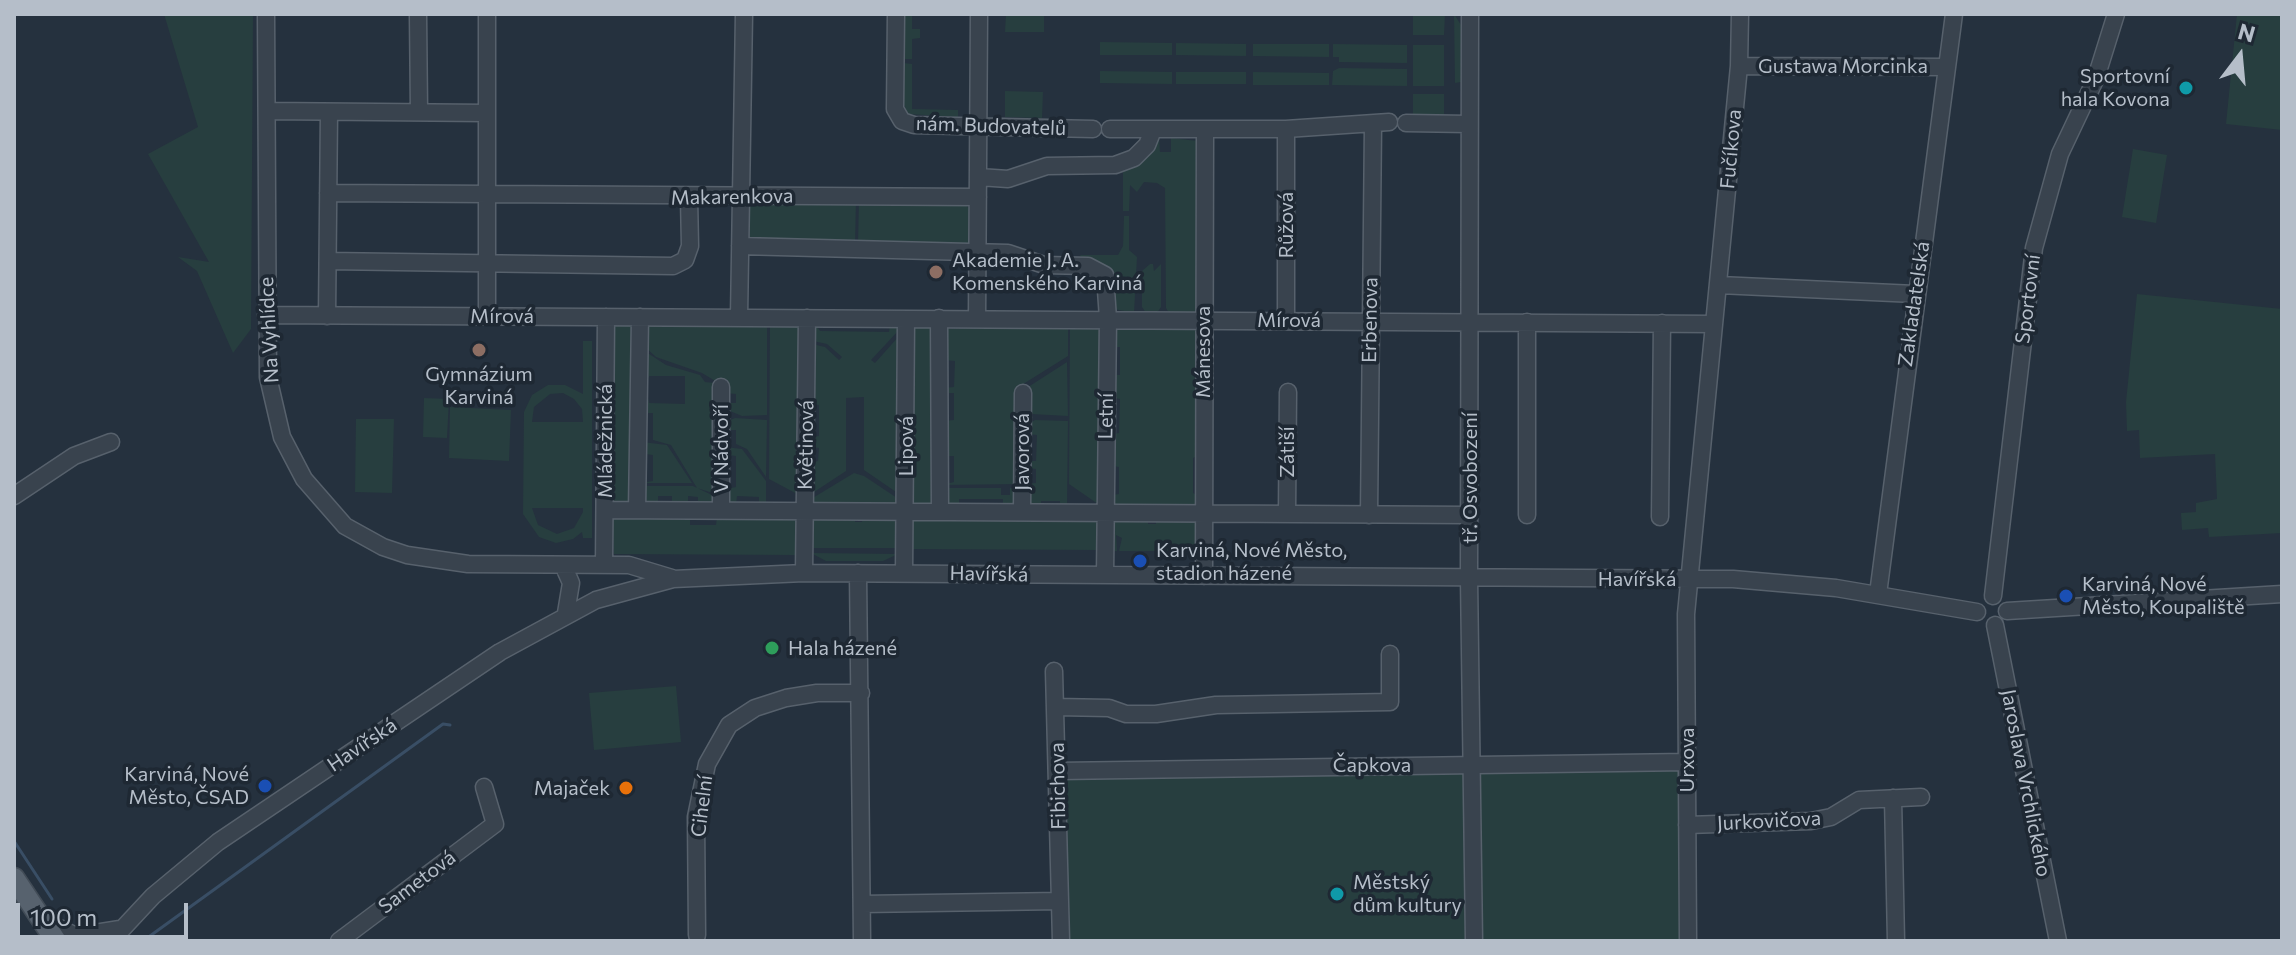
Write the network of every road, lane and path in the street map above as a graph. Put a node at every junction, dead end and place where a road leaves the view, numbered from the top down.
1 (266, 14) edge
2 (418, 14) edge
3 (487, 14) edge
4 (744, 14) edge
5 (896, 14) edge
6 (979, 14) edge
7 (1470, 14) edge
8 (1740, 14) edge
9 (1954, 14) edge
10 (2116, 14) edge
11 (1739, 66) junction
12 (1947, 67) junction
13 (267, 111) junction
14 (329, 112) junction
15 (419, 112) junction
16 (487, 113) junction
17 (1390, 123) junction
18 (1468, 124) junction
19 (978, 127) junction
20 (1205, 129) junction
21 (1286, 129) junction
22 (1153, 130) junction
23 (979, 177) junction
24 (328, 193) junction
25 (486, 196) junction
26 (743, 197) junction
27 (978, 197) junction
28 (689, 198) junction
29 (740, 246) junction
30 (976, 250) junction
31 (328, 261) junction
32 (484, 264) junction
33 (1719, 285) junction
34 (1915, 294) junction
35 (266, 315) junction
36 (327, 316) junction
37 (487, 316) junction
38 (606, 317) junction
39 (640, 317) junction
40 (739, 317) junction
41 (807, 318) junction
42 (939, 318) junction
43 (977, 318) junction
44 (906, 319) junction
45 (1108, 319) junction
46 (1203, 319) junction
47 (1286, 320) junction
48 (1370, 320) junction
49 (1470, 321) junction
50 (1527, 322) junction
51 (1662, 323) junction
52 (1714, 324) junction
53 (721, 387) dead end
54 (1288, 392) dead end
55 (1023, 393) dead end
56 (111, 442) dead end
57 (14, 496) edge
58 (605, 510) junction
59 (637, 510) junction
60 (721, 510) junction
61 (805, 511) junction
62 (906, 511) junction
63 (940, 512) junction
64 (1022, 512) junction
65 (1104, 513) junction
66 (1204, 513) junction
67 (1287, 513) junction
68 (1369, 515) junction
69 (1470, 515) junction
70 (1527, 515) dead end
71 (1660, 517) dead end
72 (563, 565) junction
73 (604, 565) junction
74 (804, 573) junction
75 (858, 573) junction
76 (904, 573) junction
77 (1105, 575) junction
78 (1204, 576) junction
79 (1469, 578) junction
80 (673, 579) junction
81 (1689, 579) junction
82 (1878, 594) junction
83 (2282, 594) edge
84 (1993, 596) junction
85 (2007, 611) junction
86 (1977, 612) junction
87 (566, 613) junction
88 (1995, 625) junction
89 (1390, 654) dead end
90 (1054, 671) dead end
91 (861, 693) junction
92 (1056, 707) junction
93 (1687, 762) junction
94 (1472, 764) junction
95 (1058, 771) junction
96 (484, 787) dead end
97 (1921, 797) dead end
98 (1893, 798) junction
99 (1687, 825) junction
100 (14, 878) edge
101 (1060, 901) junction
102 (862, 904) junction
103 (47, 932) edge
104 (116, 935) edge
105 (697, 935) dead end
106 (339, 941) edge
107 (862, 941) edge
108 (1061, 941) edge
109 (1474, 941) edge
110 (1688, 941) edge
111 (1896, 941) edge
112 (2058, 941) edge

1 - 13 street, Na Vyhlídce
2 - 15 street
3 - 16 street
4 - 26 street
5 - 19 street, nám. Budovatelů
6 - 19 street
7 - 18 street, tř. Osvobození
8 - 11 street, Fučíkova
9 - 12 street, Zakladatelská
10 - 84 street, Sportovní
11 - 12 street, Gustawa Morcinka
11 - 33 street, Fučíkova
12 - 34 street, Zakladatelská
13 - 14 street
13 - 35 street, Na Vyhlídce
14 - 15 street
14 - 24 street
15 - 16 street
16 - 25 street
17 - 18 street, nám. Budovatelů
17 - 21 street, nám. Budovatelů
17 - 48 street, Erbenova
18 - 49 street, tř. Osvobození
19 - 22 street, nám. Budovatelů
19 - 23 street
20 - 21 street, nám. Budovatelů
20 - 22 street, nám. Budovatelů
20 - 46 street, Mánesova
21 - 47 street, Růžová
22 - 23 street
23 - 27 street
24 - 25 street, Makarenkova
24 - 31 street
25 - 28 street, Makarenkova
25 - 32 street
26 - 27 street, Makarenkova
26 - 28 street, Makarenkova
26 - 29 street
27 - 30 street
28 - 32 street
29 - 30 street
29 - 40 street
30 - 43 street
30 - 45 street
31 - 32 street
31 - 36 street
32 - 37 street
33 - 34 street
33 - 52 street, Fučíkova
34 - 82 street, Zakladatelská
35 - 36 street, Mírová
35 - 72 street, Na Vyhlídce
36 - 37 street, Mírová
37 - 38 street, Mírová
38 - 39 street, Mírová
38 - 58 street, Mládežnická
39 - 40 street, Mírová
39 - 59 street, Mládežnická
40 - 41 street, Mírová
41 - 44 street, Mírová
41 - 61 street, Květinová
42 - 43 street, Mírová
42 - 44 street, Mírová
42 - 63 street, Lipová
43 - 45 street, Mírová
44 - 62 street, Lipová
45 - 46 street, Mírová
45 - 65 street, Letní
46 - 47 street, Mírová
46 - 66 street, Mánesova
47 - 48 street, Mírová
48 - 49 street, Mírová
48 - 68 street, Erbenova
49 - 50 street
49 - 69 street, tř. Osvobození
50 - 51 street
50 - 70 street
51 - 52 street
51 - 71 street
52 - 81 street, Fučíkova
53 - 60 street, V Nádvoří
54 - 67 street, Zátiší
55 - 64 street, Javorová
56 - 57 street
58 - 59 street
58 - 73 street, Mládežnická
59 - 60 street
60 - 61 street
61 - 62 street
61 - 74 street, Květinová
62 - 63 street
62 - 76 street, Lipová
63 - 64 street
64 - 65 street
65 - 66 street
65 - 77 street, Letní
66 - 67 street
66 - 78 street, Mánesova
67 - 68 street
68 - 69 street
69 - 79 street, tř. Osvobození
72 - 73 street, Na Vyhlídce
72 - 87 street
73 - 80 street, Na Vyhlídce
74 - 75 street, Havířská
74 - 80 street, Havířská
75 - 76 street, Havířská
75 - 91 street
76 - 77 street, Havířská
77 - 78 street, Havířská
78 - 79 street, Havířská
79 - 81 street, Havířská
79 - 94 street, tř. Osvobození
80 - 87 street, Havířská
81 - 82 street, Havířská
81 - 93 street, Urxova
82 - 86 street, Havířská
83 - 85 street
84 - 85 street
84 - 86 street
85 - 88 street
86 - 88 street
87 - 104 street, Havířská
88 - 112 street, Jaroslava Vrchlického
89 - 92 street
90 - 92 street, Fibichova
91 - 102 street
91 - 105 street, Cihelní
92 - 95 street, Fibichova
93 - 94 street, Čapkova
93 - 99 street, Urxova
94 - 95 street, Čapkova
94 - 109 street, tř. Osvobození
95 - 101 street, Fibichova
96 - 106 street, Sametová
97 - 98 street, Jurkovičova
98 - 99 street, Jurkovičova
98 - 111 street
99 - 110 street, Urxova
100 - 103 main road
101 - 102 street
101 - 108 street, Fibichova
102 - 107 street
103 - 104 street

